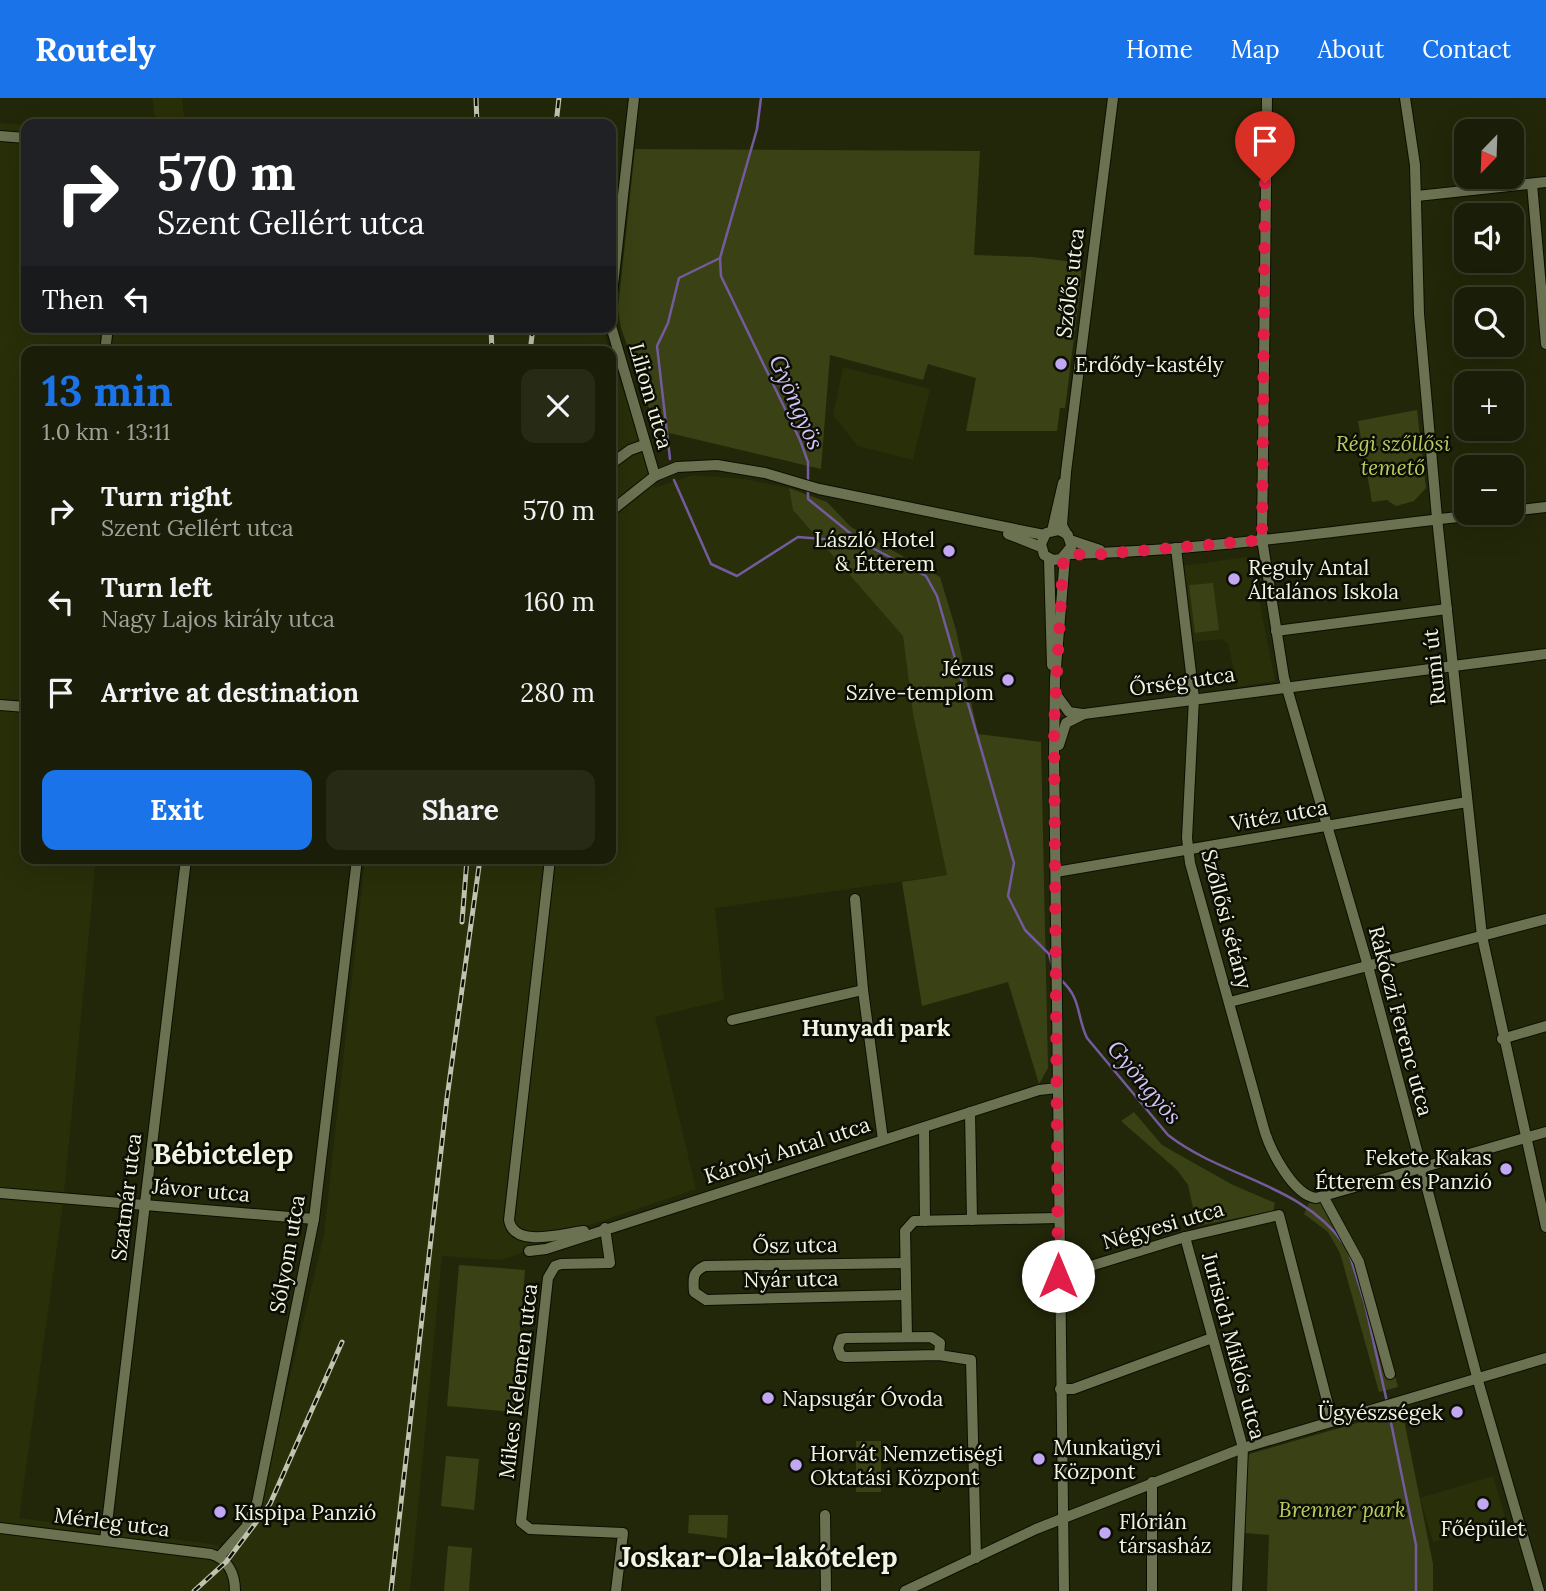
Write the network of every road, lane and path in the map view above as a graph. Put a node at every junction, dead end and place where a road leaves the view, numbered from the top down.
1 (634, 98) edge
2 (1113, 98) edge
3 (1267, 98) edge
4 (1405, 98) edge
5 (1411, 98) edge
6 (1408, 111) junction
7 (0, 136) edge
8 (21, 138) edge
9 (616, 173) edge
10 (623, 174) junction
11 (1546, 182) edge
12 (1532, 184) junction
13 (1417, 196) junction
14 (616, 249) edge
15 (613, 333) edge
16 (1546, 344) edge
17 (644, 445) junction
18 (616, 460) edge
19 (1066, 472) junction
20 (654, 476) junction
21 (616, 507) edge
22 (1546, 507) edge
23 (1524, 510) edge
24 (1454, 517) edge
25 (1437, 518) junction
26 (975, 521) junction
27 (1048, 533) junction
28 (1069, 538) junction
29 (1262, 540) junction
30 (1041, 547) junction
31 (1177, 548) junction
32 (1132, 551) junction
33 (1067, 555) junction
34 (1049, 559) junction
35 (1447, 609) junction
36 (1276, 631) junction
37 (1546, 654) edge
38 (1452, 664) junction
39 (1055, 679) junction
40 (1286, 685) junction
41 (1054, 692) junction
42 (1194, 698) junction
43 (0, 705) edge
44 (21, 707) edge
45 (1084, 714) junction
46 (1054, 754) junction
47 (1467, 802) junction
48 (1326, 827) junction
49 (1188, 850) junction
50 (185, 864) edge
51 (356, 864) edge
52 (549, 864) edge
53 (1056, 872) junction
54 (855, 899) dead end
55 (1546, 919) edge
56 (1482, 936) junction
57 (1368, 966) junction
58 (863, 990) junction
59 (1230, 1002) junction
60 (732, 1020) dead end
61 (1546, 1026) edge
62 (1502, 1039) junction
63 (1057, 1088) junction
64 (970, 1112) junction
65 (924, 1127) junction
66 (1546, 1132) edge
67 (1527, 1138) junction
68 (883, 1140) junction
69 (1420, 1167) junction
70 (0, 1193) edge
71 (1323, 1196) junction
72 (144, 1205) junction
73 (1545, 1213) edge
74 (1058, 1218) junction
75 (314, 1219) junction
76 (972, 1220) junction
77 (925, 1221) junction
78 (1546, 1227) edge
79 (605, 1228) junction
80 (1185, 1237) junction
81 (529, 1251) dead end
82 (905, 1263) junction
83 (1058, 1276) junction
84 (693, 1278) joint
85 (905, 1295) junction
86 (906, 1337) junction
87 (1212, 1338) junction
88 (939, 1355) junction
89 (1546, 1358) edge
90 (1390, 1374) dead end
91 (1478, 1378) junction
92 (1060, 1389) junction
93 (1332, 1420) junction
94 (1243, 1448) junction
95 (1152, 1482) junction
96 (825, 1515) dead end
97 (1063, 1518) junction
98 (0, 1528) edge
99 (105, 1540) junction
100 (220, 1556) junction
101 (976, 1558) junction
102 (931, 1578) junction
103 (235, 1591) edge
104 (616, 1591) edge
105 (826, 1591) edge
106 (905, 1591) edge
107 (933, 1591) edge
108 (1064, 1591) edge
109 (1152, 1591) edge
110 (1237, 1591) edge
111 (1539, 1591) edge

1 - 10 street
2 - 19 street, Szőlős utca
3 - 29 street, Rákóczi Ferenc utca
4 - 6 street, Rumi út
5 - 6 street
6 - 13 street, Rumi út
7 - 8 street
9 - 10 street
10 - 14 street
11 - 12 street
12 - 13 street
12 - 16 street
13 - 25 street, Rumi út
15 - 17 street, Liliom utca
17 - 18 street
17 - 20 street, Liliom utca
19 - 27 street, Szőlős utca
19 - 28 street, Szőlős utca
20 - 21 street
20 - 26 street
22 - 23 street
24 - 25 street
25 - 29 street
25 - 35 street, Rumi út
26 - 27 street
26 - 30 street
27 - 28 street
27 - 30 street
28 - 32 street
28 - 33 street
29 - 31 street
29 - 36 street, Rákóczi Ferenc utca
30 - 34 street
31 - 32 street
31 - 42 street, Szőllősi sétány
32 - 33 street
33 - 34 street
33 - 39 street
34 - 39 street
35 - 36 street
35 - 38 street, Rumi út
36 - 40 street, Rákóczi Ferenc utca
37 - 38 street, Őrség utca
38 - 40 street, Őrség utca
38 - 47 street, Rumi út
39 - 41 street
40 - 42 street, Őrség utca
40 - 48 street, Rákóczi Ferenc utca
41 - 45 street
41 - 46 street
42 - 45 street, Őrség utca
42 - 49 street, Szőllősi sétány
43 - 44 street
45 - 46 street
46 - 53 street
47 - 48 street, Vitéz utca
47 - 56 street, Rumi út
48 - 49 street, Vitéz utca
48 - 57 street, Rákóczi Ferenc utca
49 - 53 street, Vitéz utca
49 - 59 street, Szőllősi sétány
50 - 72 street, Szatmár utca
51 - 75 street, Sólyom utca
52 - 79 street
53 - 63 street
54 - 58 street
55 - 56 street
56 - 57 street
56 - 62 street, Rumi út
57 - 59 street
57 - 69 street, Rákóczi Ferenc utca
58 - 60 street
58 - 68 street
59 - 71 street, Szőllősi sétány
61 - 62 street
62 - 67 street, Rumi út
63 - 64 street, Károlyi Antal utca
63 - 74 street
64 - 65 street, Károlyi Antal utca
64 - 76 street
65 - 68 street, Károlyi Antal utca
65 - 77 street
66 - 67 street
67 - 69 street
67 - 73 street, Rumi út
68 - 79 street, Károlyi Antal utca
69 - 71 street
69 - 91 street, Rákóczi Ferenc utca
70 - 72 street, Jávor utca
71 - 90 street
72 - 75 street, Jávor utca
72 - 99 street, Szatmár utca
73 - 78 street, Rumi út
74 - 76 street
74 - 83 street
75 - 100 street, Sólyom utca
76 - 77 street
77 - 82 street
79 - 81 street, Károlyi Antal utca
79 - 104 street, Mikes Kelemen utca
80 - 83 street, Négyesi utca
80 - 87 street, Jurisich Miklós utca
80 - 93 street, Négyesi utca
82 - 84 street, Ősz utca
82 - 85 street
83 - 92 street
84 - 85 street, Nyár utca
85 - 86 street
86 - 88 street
86 - 88 street
87 - 92 street
87 - 94 street, Jurisich Miklós utca
88 - 101 street
89 - 91 street
91 - 93 street
91 - 111 street, Rákóczi Ferenc utca
92 - 97 street
93 - 94 street
94 - 95 street
94 - 110 street, Jurisich Miklós utca
95 - 97 street
95 - 109 street
96 - 105 street
97 - 101 street
97 - 108 street
98 - 99 street, Mérleg utca
99 - 100 street, Mérleg utca
100 - 103 street
101 - 102 street
102 - 106 street
102 - 107 street

